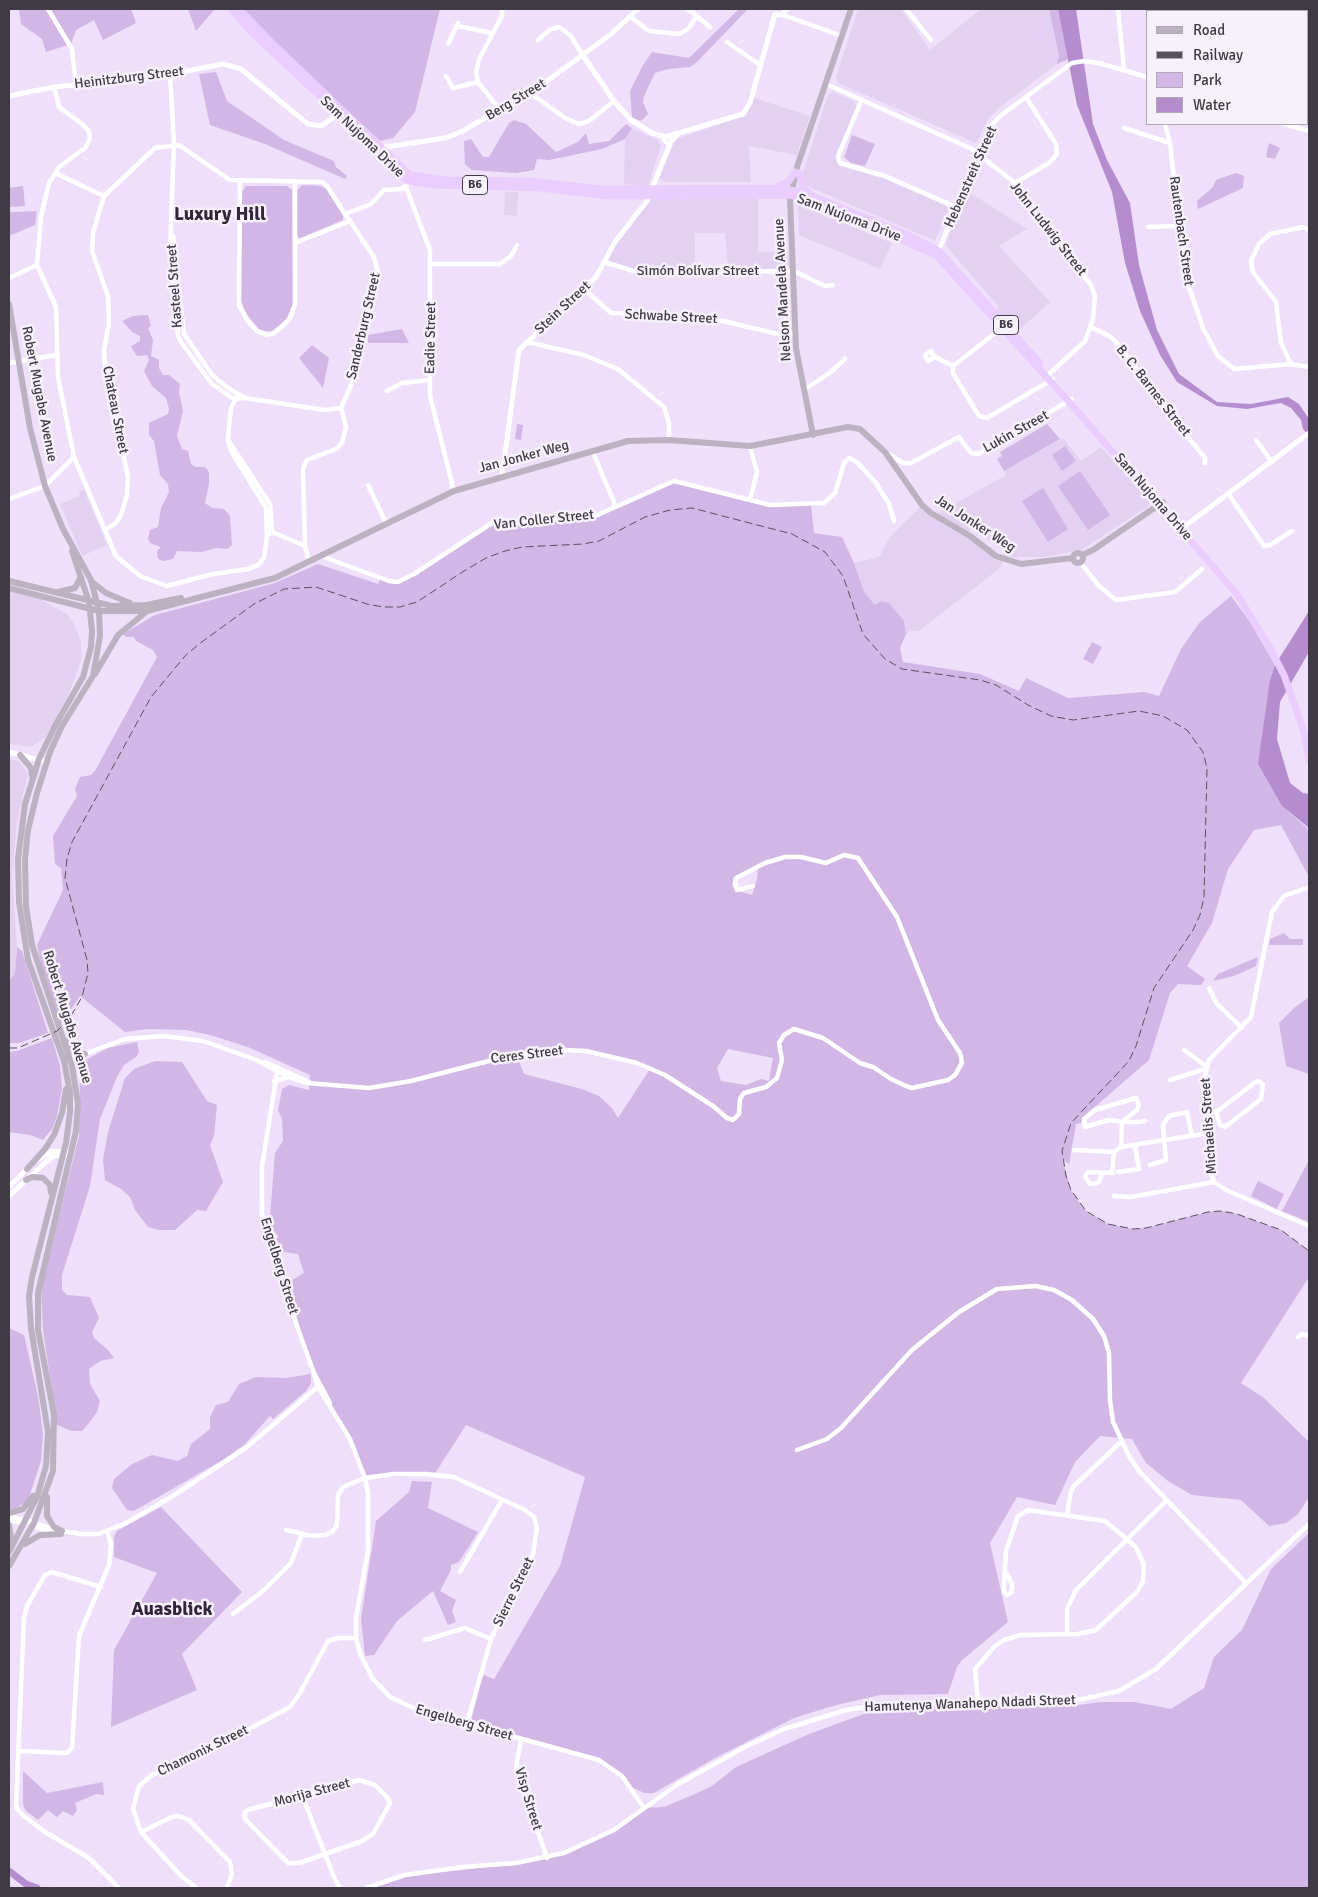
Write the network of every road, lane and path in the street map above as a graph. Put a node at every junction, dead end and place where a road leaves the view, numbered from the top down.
1 (48, 9) edge
2 (231, 9) edge
3 (239, 9) edge
4 (502, 9) edge
5 (638, 9) edge
6 (688, 9) edge
7 (786, 9) edge
8 (852, 9) edge
9 (906, 9) edge
10 (1118, 9) edge
11 (774, 11) edge
12 (783, 15) junction
13 (697, 16) junction
14 (631, 17) junction
15 (710, 27) dead end
16 (492, 33) junction
17 (842, 36) junction
18 (538, 40) dead end
19 (931, 40) dead end
20 (727, 42) dead end
21 (448, 44) dead end
22 (582, 54) junction
23 (760, 65) junction
24 (1124, 69) junction
25 (170, 74) junction
26 (446, 76) dead end
27 (1146, 77) edge
28 (478, 82) junction
29 (76, 85) junction
30 (826, 86) junction
31 (54, 87) junction
32 (530, 93) junction
33 (9, 96) edge
34 (1026, 97) junction
35 (862, 99) junction
36 (614, 101) junction
37 (500, 110) junction
38 (341, 113) junction
39 (1165, 125) edge
40 (1288, 125) edge
41 (1124, 128) dead end
42 (1309, 131) edge
43 (668, 140) junction
44 (1170, 143) junction
45 (174, 145) junction
46 (378, 149) junction
47 (979, 153) junction
48 (797, 172) junction
49 (54, 173) junction
50 (240, 181) junction
51 (295, 181) junction
52 (408, 181) junction
53 (1015, 183) junction
54 (777, 188) junction
55 (651, 193) junction
56 (792, 195) junction
57 (104, 196) junction
58 (813, 196) junction
59 (956, 207) junction
60 (345, 214) junction
61 (350, 221) junction
62 (1179, 226) junction
63 (1148, 227) dead end
64 (172, 229) junction
65 (1309, 230) edge
66 (295, 243) junction
67 (517, 245) dead end
68 (938, 253) junction
69 (604, 262) junction
70 (431, 264) junction
71 (37, 265) junction
72 (794, 271) junction
73 (9, 278) edge
74 (833, 285) dead end
75 (585, 290) junction
76 (9, 304) edge
77 (1004, 327) junction
78 (1091, 327) junction
79 (795, 334) junction
80 (527, 342) junction
81 (56, 355) junction
82 (935, 357) dead end
83 (845, 359) dead end
84 (18, 361) junction
85 (9, 362) edge
86 (1291, 364) junction
87 (953, 366) junction
88 (1309, 368) edge
89 (1050, 377) junction
90 (430, 380) junction
91 (804, 390) junction
92 (388, 391) dead end
93 (238, 395) junction
94 (245, 398) junction
95 (234, 399) junction
96 (1071, 400) junction
97 (341, 408) junction
98 (1309, 433) edge
99 (813, 435) junction
100 (228, 439) junction
101 (670, 440) junction
102 (1256, 440) dead end
103 (750, 446) junction
104 (592, 450) junction
105 (887, 455) junction
106 (74, 458) junction
107 (1272, 462) junction
108 (1205, 463) dead end
109 (502, 476) junction
110 (368, 485) dead end
111 (45, 486) junction
112 (454, 490) junction
113 (1228, 493) junction
114 (9, 499) edge
115 (750, 500) junction
116 (1161, 503) junction
117 (616, 507) junction
118 (894, 521) dead end
119 (386, 523) junction
120 (267, 527) junction
121 (1182, 528) junction
122 (104, 530) junction
123 (1292, 531) dead end
124 (272, 532) junction
125 (267, 536) junction
126 (70, 543) junction
127 (305, 546) junction
128 (321, 556) junction
129 (1081, 558) junction
130 (309, 562) junction
131 (1202, 569) dead end
132 (81, 577) junction
133 (90, 580) junction
134 (9, 581) edge
135 (9, 588) edge
136 (54, 592) junction
137 (90, 605) junction
138 (99, 607) junction
139 (146, 608) junction
140 (93, 676) junction
141 (9, 752) edge
142 (20, 755) junction
143 (40, 759) junction
144 (1309, 760) edge
145 (47, 762) junction
146 (32, 780) junction
147 (753, 886) dead end
148 (1309, 887) edge
149 (1209, 988) dead end
150 (54, 1024) junction
151 (1242, 1028) junction
152 (60, 1037) junction
153 (1184, 1050) dead end
154 (85, 1054) junction
155 (67, 1060) junction
156 (256, 1060) junction
157 (265, 1065) junction
158 (1206, 1067) junction
159 (277, 1069) junction
160 (289, 1076) junction
161 (68, 1077) junction
162 (274, 1080) junction
163 (1170, 1080) dead end
164 (311, 1083) junction
165 (1216, 1112) junction
166 (1207, 1113) junction
167 (1145, 1121) dead end
168 (1122, 1122) junction
169 (1208, 1133) junction
170 (1192, 1136) junction
171 (1163, 1141) junction
172 (1135, 1146) junction
173 (1121, 1147) junction
174 (1074, 1150) dead end
175 (1114, 1152) junction
176 (67, 1153) junction
177 (1150, 1165) dead end
178 (27, 1169) junction
179 (1118, 1172) dead end
180 (1102, 1174) dead end
181 (26, 1180) junction
182 (1214, 1182) junction
183 (9, 1187) edge
184 (9, 1196) edge
185 (1114, 1196) dead end
186 (52, 1197) junction
187 (1309, 1226) edge
188 (1309, 1336) edge
189 (1298, 1337) dead end
190 (314, 1373) junction
191 (315, 1380) junction
192 (319, 1385) junction
193 (310, 1393) junction
194 (324, 1399) junction
195 (332, 1410) junction
196 (1121, 1442) junction
197 (797, 1450) dead end
198 (46, 1466) junction
199 (365, 1478) junction
200 (49, 1486) junction
201 (502, 1500) junction
202 (1167, 1500) junction
203 (1067, 1515) junction
204 (9, 1516) edge
205 (26, 1522) junction
206 (33, 1524) junction
207 (1309, 1524) edge
208 (9, 1525) edge
209 (286, 1530) dead end
210 (107, 1531) junction
211 (61, 1533) junction
212 (302, 1534) junction
213 (1128, 1539) junction
214 (11, 1549) edge
215 (20, 1549) junction
216 (9, 1566) edge
217 (460, 1572) dead end
218 (1006, 1572) dead end
219 (1246, 1583) junction
220 (101, 1587) junction
221 (233, 1614) dead end
222 (1067, 1634) junction
223 (356, 1638) junction
224 (491, 1639) junction
225 (425, 1640) dead end
226 (978, 1702) junction
227 (467, 1723) junction
228 (521, 1738) junction
229 (19, 1751) junction
230 (302, 1795) junction
231 (644, 1808) junction
232 (141, 1832) junction
233 (324, 1854) junction
234 (547, 1858) junction
235 (119, 1888) edge
236 (197, 1888) edge
237 (227, 1888) edge
238 (340, 1888) edge
239 (366, 1888) edge

1 - 29 street
2 - 38 highway, Sam Nujoma Drive
3 - 38 highway, Sam Nujoma Drive
4 - 16 street
5 - 14 street, Berg Street
6 - 13 street
7 - 12 street
8 - 17 main road, Nelson Mandela Avenue
9 - 19 street
10 - 24 street
11 - 12 street
11 - 23 street
12 - 17 street
13 - 14 street
13 - 15 street
14 - 22 street, Berg Street
16 - 21 street
16 - 28 street
17 - 30 main road, Nelson Mandela Avenue
18 - 22 street
20 - 23 street
22 - 32 street, Berg Street
22 - 36 street
23 - 43 street
24 - 27 street, Hebenstreit Street
24 - 34 street, Hebenstreit Street
25 - 29 street, Heinitzburg Street
25 - 38 street, Heinitzburg Street
25 - 45 street, Kasteel Street
26 - 28 street
28 - 37 street
29 - 31 street, Heinitzburg Street
30 - 35 street, John Ludwig Street
30 - 48 main road, Nelson Mandela Avenue
31 - 33 street, Heinitzburg Street
31 - 49 street
32 - 36 street
32 - 37 street, Berg Street
34 - 47 street, Hebenstreit Street
34 - 53 street
35 - 47 street, John Ludwig Street
35 - 59 street
36 - 43 street
37 - 46 street, Berg Street
38 - 46 highway, Sam Nujoma Drive
39 - 44 street, Rautenbach Street
40 - 42 street
41 - 44 street
43 - 55 street, Stein Street
44 - 62 street, Rautenbach Street
45 - 50 street
45 - 57 street
45 - 64 street, Kasteel Street
46 - 52 highway, Sam Nujoma Drive
47 - 53 street, John Ludwig Street
47 - 59 street, Hebenstreit Street
48 - 54 highway
48 - 56 main road, Nelson Mandela Avenue
48 - 58 highway
49 - 57 street
49 - 71 street
50 - 51 street
50 - 66 street
51 - 60 street, Sanderburg Street
51 - 66 street
52 - 55 highway, Sam Nujoma Drive / B6
52 - 60 street
52 - 70 street, Eadie Street
53 - 78 street, John Ludwig Street
54 - 55 highway, Sam Nujoma Drive / B6
54 - 56 highway, Sam Nujoma Drive / B6
55 - 56 highway, Sam Nujoma Drive / B6
55 - 69 street, Stein Street
56 - 58 highway, Sam Nujoma Drive / B6
56 - 68 highway, Sam Nujoma Drive / B6
56 - 72 main road, Nelson Mandela Avenue
57 - 122 street, Chateau Street
58 - 68 highway, Sam Nujoma Drive / B6
59 - 68 street, Hebenstreit Street
60 - 61 street, Sanderburg Street
61 - 66 street
61 - 97 street, Sanderburg Street
62 - 63 street
62 - 86 street, Rautenbach Street
64 - 93 street, Kasteel Street
64 - 95 street, Kasteel Street
65 - 86 street
67 - 70 street
68 - 77 highway, Sam Nujoma Drive / B6
69 - 72 street, Simón Bolívar Street
69 - 75 street, Stein Street
70 - 90 street, Eadie Street
71 - 73 street
71 - 81 street
72 - 74 street
72 - 79 main road, Nelson Mandela Avenue
75 - 79 street, Schwabe Street
75 - 80 street, Stein Street
76 - 84 main road, Robert Mugabe Avenue
77 - 87 street
77 - 89 highway, Sam Nujoma Drive / B6
78 - 89 street, John Ludwig Street
78 - 108 street, B. C. Barnes Street
79 - 91 main road, Nelson Mandela Avenue
80 - 101 street
80 - 109 street, Stein Street
81 - 84 street
81 - 106 street
82 - 87 street
83 - 91 street
84 - 85 street
84 - 111 main road, Robert Mugabe Avenue
86 - 88 street, Rautenbach Street
87 - 89 street, John Ludwig Street
89 - 96 highway, Sam Nujoma Drive / B6
90 - 92 street
90 - 112 street, Eadie Street
91 - 99 main road, Nelson Mandela Avenue
93 - 94 street, Kasteel Street
93 - 95 street
94 - 95 street, Kasteel Street
94 - 97 street, Kasteel Street
95 - 100 street
96 - 105 street, Lukin Street
96 - 116 highway, Sam Nujoma Drive / B6
97 - 127 street
98 - 107 street
99 - 103 main road, Jan Jonker Weg
99 - 105 main road, Jan Jonker Weg
100 - 120 street
100 - 124 street
101 - 103 main road, Jan Jonker Weg
101 - 104 main road, Jan Jonker Weg
102 - 107 street
103 - 115 street
104 - 109 main road, Jan Jonker Weg
104 - 117 street
105 - 129 main road, Jan Jonker Weg
106 - 111 street
106 - 122 street
107 - 113 street
109 - 112 main road, Jan Jonker Weg
110 - 119 street
111 - 114 street
111 - 126 main road, Robert Mugabe Avenue
112 - 119 main road, Jan Jonker Weg
113 - 121 street
113 - 123 street
115 - 117 street, Van Coller Street
115 - 118 street, Van Coller Street
116 - 121 highway, Sam Nujoma Drive / B6
116 - 129 main road
117 - 128 street, Van Coller Street
119 - 128 main road, Jan Jonker Weg
120 - 124 street
120 - 125 street
121 - 144 highway, Sam Nujoma Drive / B6
122 - 125 street
124 - 125 street
124 - 127 street
126 - 132 main road, Robert Mugabe Avenue
126 - 133 main road, Robert Mugabe Avenue
127 - 130 street
128 - 130 main road, Jan Jonker Weg
129 - 131 street
130 - 139 main road, Jan Jonker Weg
132 - 136 main road
132 - 137 main road, Robert Mugabe Avenue
133 - 138 main road, Robert Mugabe Avenue
133 - 139 main road
134 - 136 main road, Jan Jonker Weg
135 - 137 main road, Jan Jonker Weg
136 - 137 main road, Jan Jonker Weg
137 - 138 main road, Jan Jonker Weg
137 - 143 main road, Robert Mugabe Avenue
138 - 139 main road, Jan Jonker Weg
138 - 140 main road, Robert Mugabe Avenue
139 - 140 main road
140 - 145 main road, Robert Mugabe Avenue
141 - 142 street
142 - 143 street
142 - 146 main road
143 - 145 street
143 - 146 main road, Robert Mugabe Avenue
145 - 150 main road, Robert Mugabe Avenue
146 - 150 main road, Robert Mugabe Avenue
147 - 164 street, Ceres Street
148 - 151 street, Michaelis Street
149 - 151 street
150 - 152 main road, Robert Mugabe Avenue
151 - 158 street, Michaelis Street
152 - 154 main road
152 - 155 main road, Robert Mugabe Avenue
153 - 158 street
154 - 155 street, Ceres Street
154 - 156 street, Ceres Street
155 - 161 main road, Robert Mugabe Avenue
155 - 176 main road, Robert Mugabe Avenue
156 - 157 street, Ceres Street
156 - 159 street, Ceres Street
157 - 159 street, Ceres Street
157 - 162 street
158 - 163 street
158 - 166 street, Michaelis Street
159 - 160 street, Ceres Street
159 - 162 street, Engelberg Street
159 - 164 street, Ceres Street
160 - 162 street
160 - 164 street, Ceres Street
161 - 176 main road, Robert Mugabe Avenue
161 - 178 main road
162 - 190 street, Engelberg Street
165 - 165 street
165 - 166 street
166 - 169 street, Michaelis Street
167 - 168 street
168 - 168 street
168 - 173 street
169 - 170 street
169 - 182 street, Michaelis Street
170 - 171 street
170 - 171 street
171 - 172 street
171 - 177 street
172 - 173 street
172 - 179 street
173 - 175 street
174 - 175 street
175 - 180 street
176 - 178 street
176 - 181 street
176 - 186 main road, Robert Mugabe Avenue
176 - 200 main road, Robert Mugabe Avenue
178 - 183 street
181 - 184 street
181 - 186 main road
182 - 185 street
182 - 187 street, Michaelis Street
186 - 198 main road, Robert Mugabe Avenue
188 - 189 street
190 - 191 street, Engelberg Street
190 - 192 street, Engelberg Street
191 - 192 street, Engelberg Street
191 - 193 street
192 - 193 street
192 - 194 street, Engelberg Street
192 - 195 street, Engelberg Street
193 - 194 street
193 - 210 street
194 - 195 street, Engelberg Street
195 - 199 street, Engelberg Street
196 - 197 street
196 - 202 street
196 - 203 street
198 - 204 main road
198 - 205 main road, Robert Mugabe Avenue
199 - 201 street, Sierre Street
199 - 212 street, Sierre Street
199 - 223 street, Engelberg Street
200 - 206 main road, Robert Mugabe Avenue
200 - 211 main road
201 - 217 street
201 - 224 street, Sierre Street
202 - 213 street
202 - 219 street
203 - 213 street
203 - 218 street
204 - 205 street
205 - 206 street
205 - 214 main road, Robert Mugabe Avenue
206 - 211 street
206 - 215 main road, Robert Mugabe Avenue
207 - 219 street, Hamutenya Wanahepo Ndadi Street
208 - 214 main road
209 - 212 street
210 - 211 street
210 - 220 street
211 - 215 main road
212 - 221 street
213 - 222 street
213 - 222 street
215 - 216 main road, Robert Mugabe Avenue
219 - 226 street, Hamutenya Wanahepo Ndadi Street
220 - 229 street
220 - 229 street
222 - 226 street
223 - 227 street, Engelberg Street
223 - 232 street, Chamonix Street
224 - 225 street
224 - 227 street, Sierre Street
226 - 231 street, Hamutenya Wanahepo Ndadi Street
227 - 228 street, Engelberg Street
228 - 231 street, Engelberg Street
228 - 234 street, Visp Street
229 - 235 street
230 - 233 street
230 - 233 street, Morija Street
230 - 233 street, Morija Street
231 - 234 street, Hamutenya Wanahepo Ndadi Street
232 - 236 street, Chamonix Street
232 - 237 street
233 - 238 street
234 - 239 street, Hamutenya Wanahepo Ndadi Street

